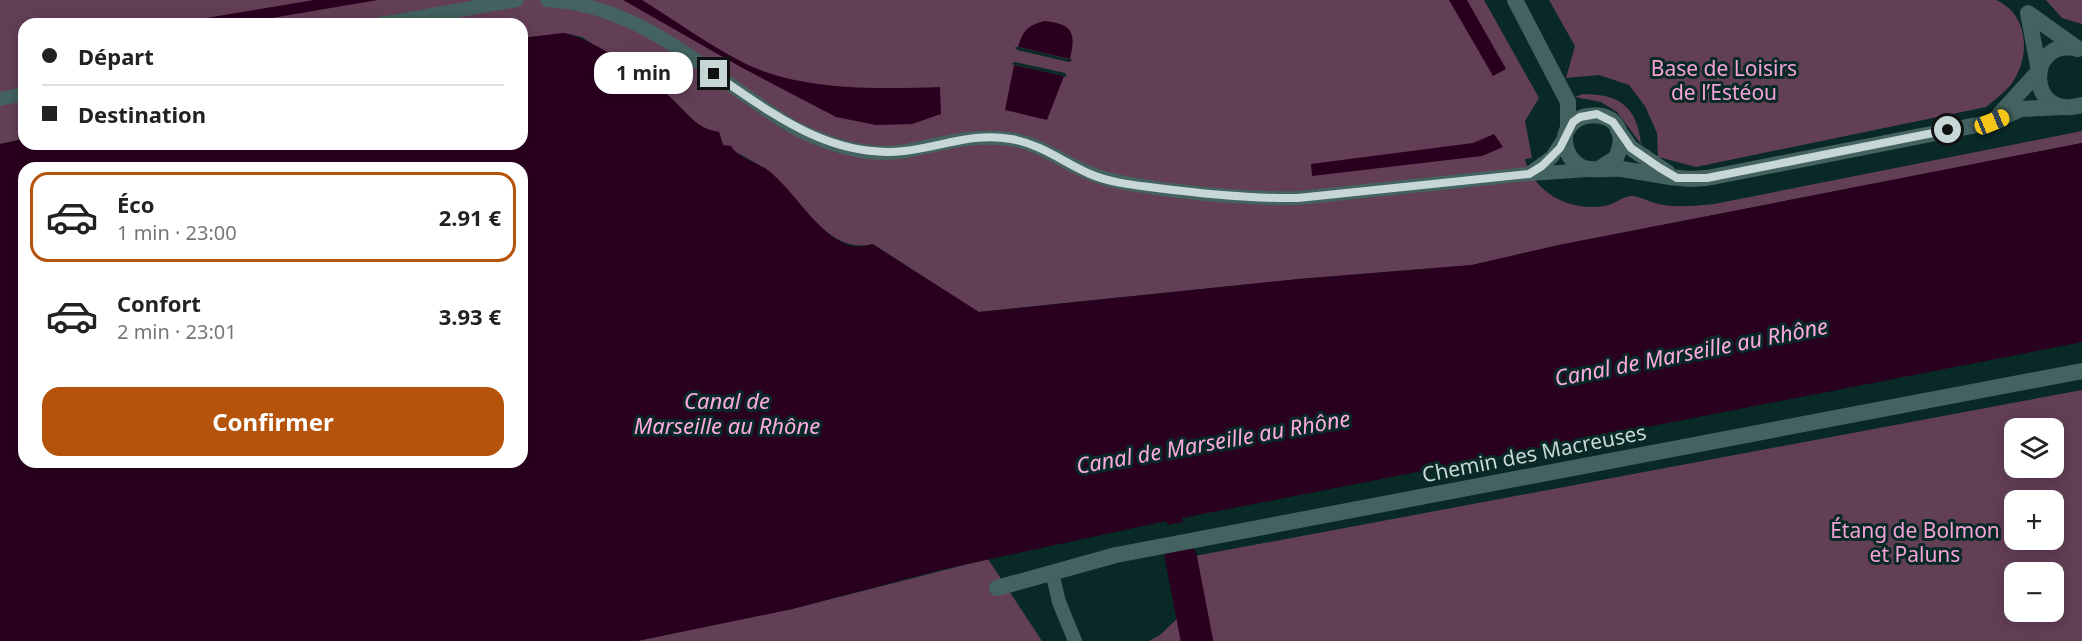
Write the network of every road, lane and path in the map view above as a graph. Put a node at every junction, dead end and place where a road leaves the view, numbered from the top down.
1 (517, 0) edge
2 (547, 0) edge
3 (1515, 0) edge
4 (2024, 7) edge
5 (415, 18) edge
6 (2079, 49) edge
7 (2039, 71) junction
8 (18, 95) edge
9 (0, 99) edge
10 (2082, 105) edge
11 (2062, 107) junction
12 (1992, 122) junction
13 (1618, 130) junction
14 (1567, 133) junction
15 (1595, 169) junction
16 (1529, 174) junction
17 (1677, 178) junction
18 (2082, 371) edge
19 (1052, 572) junction
20 (997, 588) dead end
21 (1075, 641) edge

1 - 5 lane
2 - 16 lane
3 - 14 street
4 - 6 street
4 - 7 street
6 - 7 street
7 - 11 street
7 - 12 street
8 - 9 lane
10 - 11 street
11 - 12 street
12 - 17 street
13 - 14 street
13 - 15 street
13 - 17 street
14 - 15 street
14 - 16 lane
15 - 16 lane
15 - 17 street
18 - 19 street, Chemin des Macreuses
19 - 20 street, Chemin des Macreuses
19 - 21 lane

